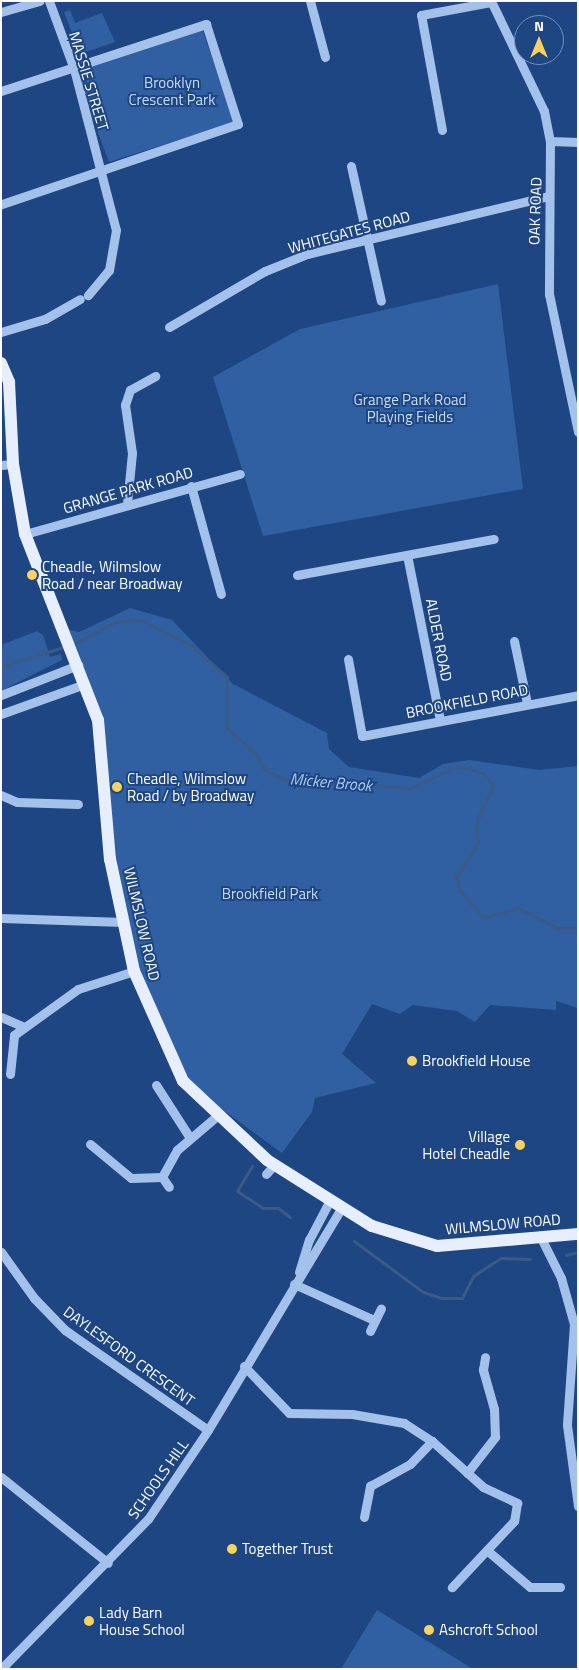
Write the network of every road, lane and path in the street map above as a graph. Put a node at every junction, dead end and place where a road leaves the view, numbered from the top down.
1 (39, 1) edge
2 (49, 1) edge
3 (310, 1) edge
4 (491, 2) edge
5 (1, 12) edge
6 (325, 56) dead end
7 (74, 69) junction
8 (1, 91) edge
9 (442, 130) dead end
10 (550, 141) junction
11 (578, 142) edge
12 (351, 166) dead end
13 (100, 170) junction
14 (549, 196) junction
15 (1, 204) edge
16 (369, 239) junction
17 (381, 301) dead end
18 (169, 327) dead end
19 (1, 332) edge
20 (1, 363) edge
21 (155, 376) dead end
22 (578, 432) edge
23 (7, 465) edge
24 (240, 474) dead end
25 (191, 486) junction
26 (127, 504) junction
27 (25, 534) junction
28 (494, 539) dead end
29 (407, 555) junction
30 (297, 575) dead end
31 (220, 594) dead end
32 (514, 640) dead end
33 (348, 659) dead end
34 (76, 660) junction
35 (85, 684) junction
36 (578, 694) edge
37 (1, 695) edge
38 (527, 704) junction
39 (1, 714) edge
40 (440, 720) junction
41 (1, 795) edge
42 (78, 804) dead end
43 (1, 918) edge
44 (124, 922) junction
45 (134, 971) junction
46 (1, 1017) edge
47 (24, 1027) junction
48 (10, 1074) dead end
49 (156, 1085) dead end
50 (217, 1116) junction
51 (190, 1138) junction
52 (90, 1144) dead end
53 (162, 1177) junction
54 (169, 1187) dead end
55 (329, 1202) junction
56 (341, 1210) junction
57 (578, 1234) edge
58 (541, 1238) junction
59 (1, 1252) edge
60 (299, 1275) junction
61 (294, 1284) junction
62 (381, 1308) dead end
63 (374, 1320) junction
64 (370, 1331) dead end
65 (485, 1356) dead end
66 (244, 1366) junction
67 (208, 1430) junction
68 (432, 1441) junction
69 (467, 1473) junction
70 (1, 1477) edge
71 (578, 1506) edge
72 (364, 1517) dead end
73 (489, 1552) junction
74 (108, 1563) junction
75 (560, 1587) dead end
76 (452, 1588) dead end
77 (1, 1669) edge

1 - 5 street
2 - 7 street, MASSIE STREET
3 - 6 street
4 - 9 street
4 - 10 street, OAK ROAD
7 - 8 street
7 - 13 street, MASSIE STREET
7 - 13 street
10 - 11 street
10 - 14 street, OAK ROAD
12 - 16 street
13 - 15 street
13 - 19 street, MASSIE STREET
14 - 16 street, WHITEGATES ROAD
14 - 22 street, OAK ROAD
16 - 17 street
16 - 18 street, WHITEGATES ROAD
20 - 23 main road, WILMSLOW ROAD
21 - 26 street
23 - 27 main road, WILMSLOW ROAD
24 - 25 street, GRANGE PARK ROAD
25 - 26 street, GRANGE PARK ROAD
25 - 31 street
26 - 27 street, GRANGE PARK ROAD
27 - 34 main road, WILMSLOW ROAD
28 - 29 street
29 - 30 street
29 - 40 street, ALDER ROAD
32 - 38 street
33 - 40 street, BROOKFIELD ROAD
34 - 35 main road, WILMSLOW ROAD
34 - 37 street
35 - 39 street
35 - 44 main road, WILMSLOW ROAD
36 - 38 street, BROOKFIELD ROAD
38 - 40 street, BROOKFIELD ROAD
41 - 42 street
43 - 44 street
44 - 45 main road, WILMSLOW ROAD
45 - 47 street
45 - 50 main road, WILMSLOW ROAD
46 - 47 street
47 - 48 street
49 - 51 street
50 - 51 street
50 - 55 main road, WILMSLOW ROAD
51 - 53 street
52 - 53 street
53 - 54 street
55 - 56 main road, WILMSLOW ROAD
55 - 60 street, SCHOOLS HILL
56 - 58 main road, WILMSLOW ROAD
56 - 60 street, SCHOOLS HILL
57 - 58 main road, WILMSLOW ROAD
58 - 71 street
59 - 67 street, DAYLESFORD CRESCENT
60 - 61 street, SCHOOLS HILL
61 - 63 street
61 - 66 street, SCHOOLS HILL
62 - 63 street
63 - 64 street
65 - 69 street
66 - 67 street, SCHOOLS HILL
66 - 68 street
67 - 74 street, SCHOOLS HILL
68 - 69 street
68 - 72 street
69 - 73 street
70 - 74 street
73 - 75 street
73 - 76 street
74 - 77 street, SCHOOLS HILL

